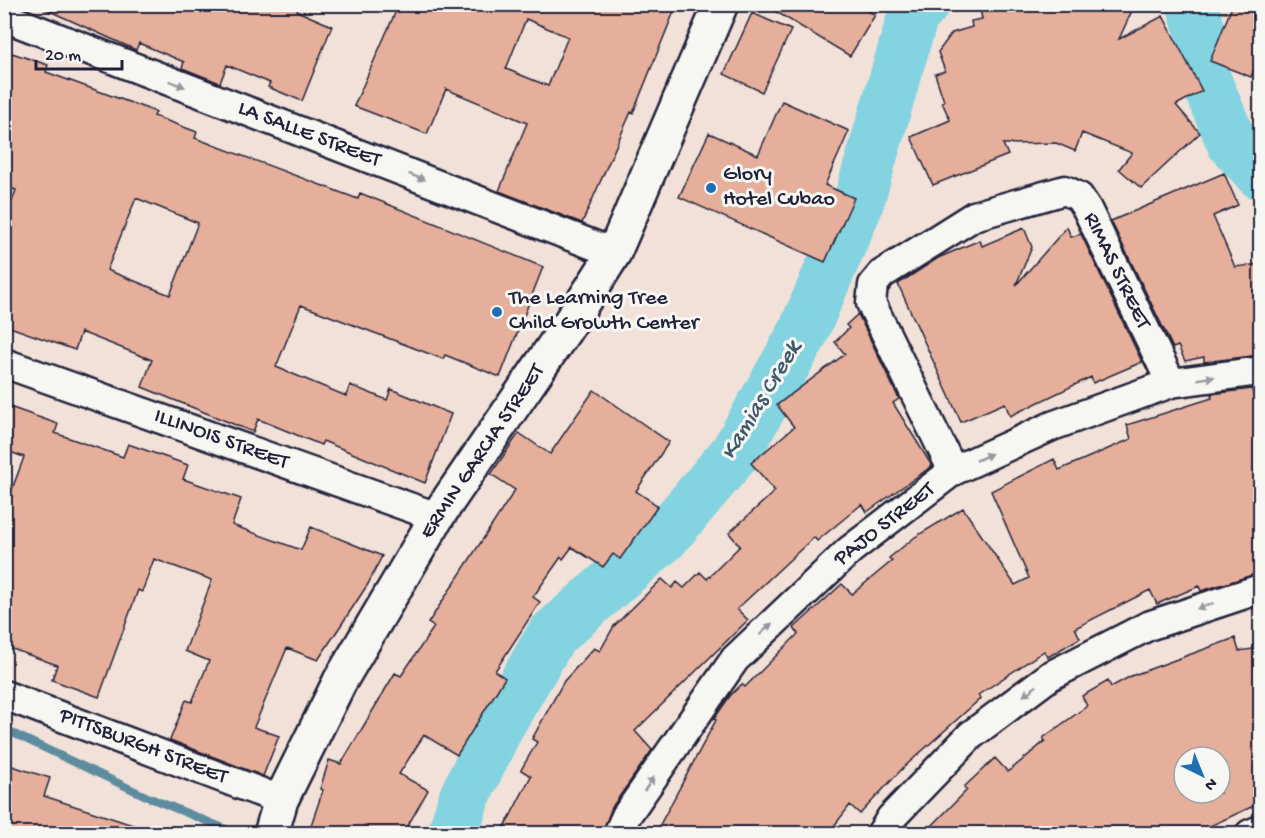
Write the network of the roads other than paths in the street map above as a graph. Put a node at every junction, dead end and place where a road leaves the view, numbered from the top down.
1 (721, 4) edge
2 (4, 17) edge
3 (615, 253) junction
4 (4, 363) edge
5 (1260, 371) edge
6 (1171, 383) junction
7 (953, 471) junction
8 (437, 517) junction
9 (1260, 589) edge
10 (4, 695) edge
11 (281, 800) junction
12 (1260, 830) edge
13 (271, 834) edge
14 (618, 834) edge
15 (881, 834) edge
16 (1250, 834) edge

1 - 3 street, ERMIN GARCIA STREET
2 -> 3 street, LA SALLE STREET
3 - 8 street, ERMIN GARCIA STREET
4 - 8 street, ILLINOIS STREET
6 -> 5 street, PAJO STREET
7 -> 6 street, PAJO STREET
6 - 7 street, RIMAS STREET
14 -> 7 street, PAJO STREET
8 - 11 street, ERMIN GARCIA STREET
9 -> 15 street
10 - 11 street, PITTSBURGH STREET
11 - 13 street, ERMIN GARCIA STREET
12 - 16 street

